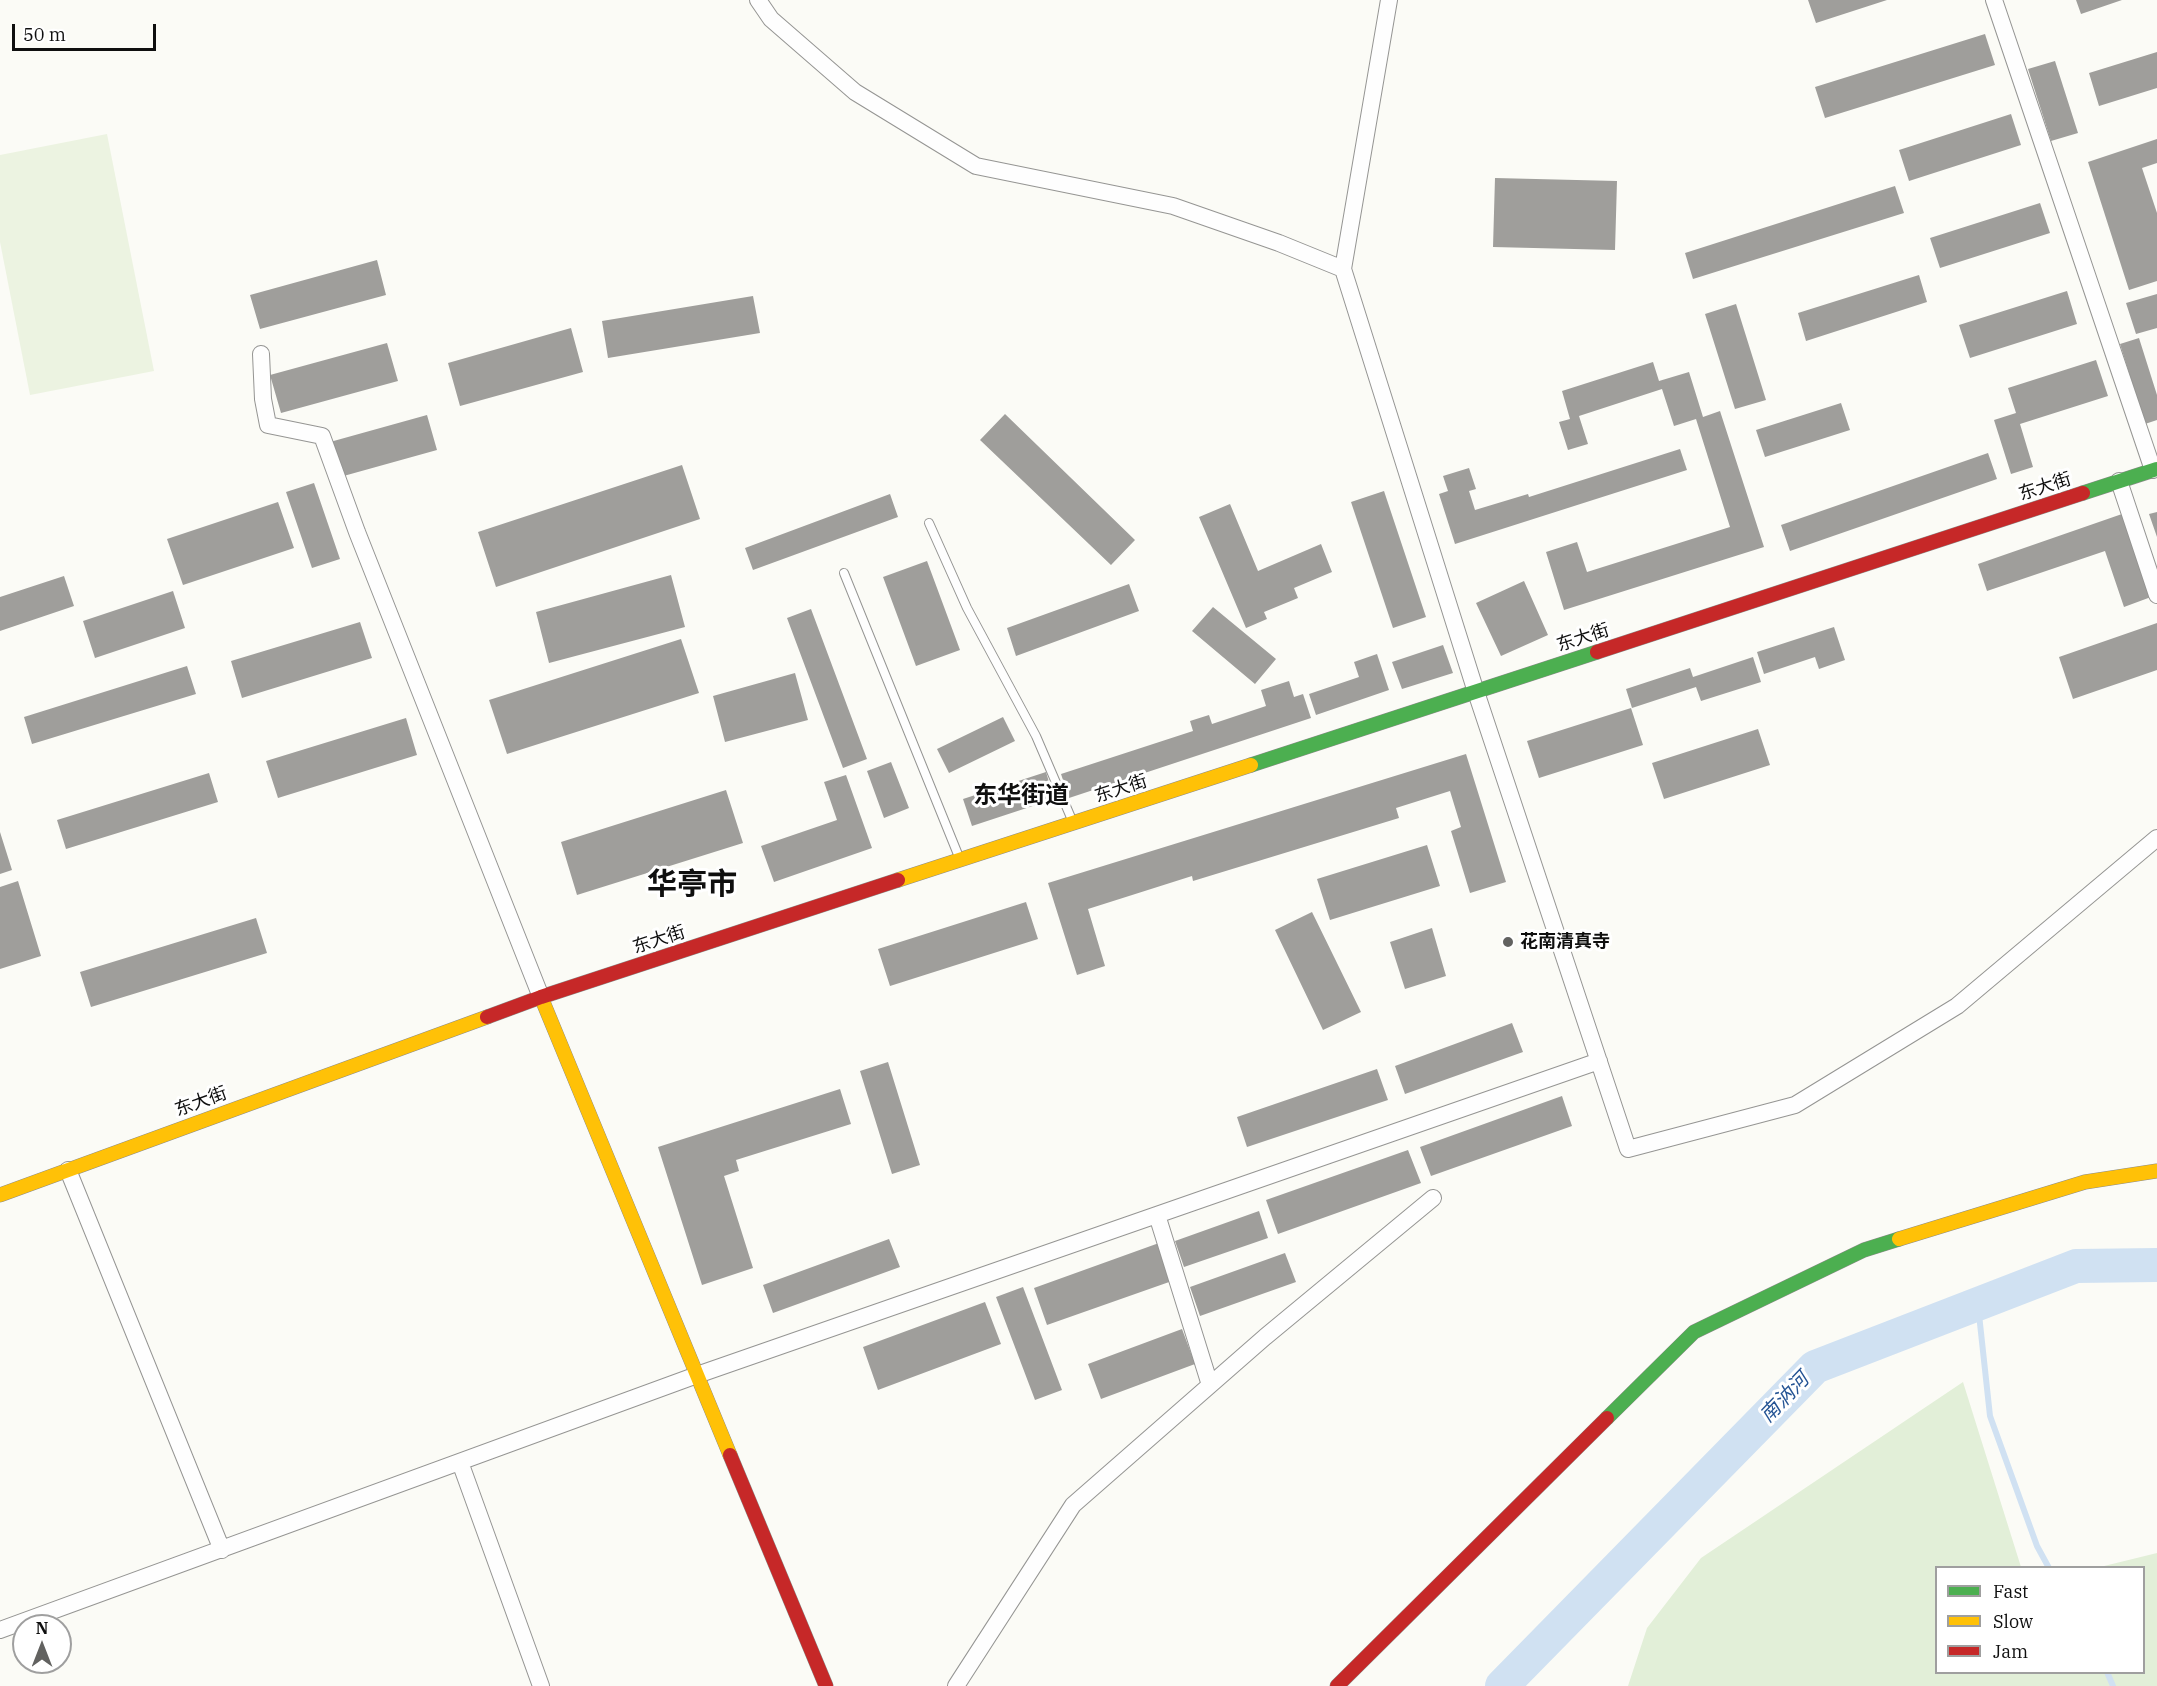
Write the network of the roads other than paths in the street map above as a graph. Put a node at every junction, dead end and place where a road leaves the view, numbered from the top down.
1 (759, 0) edge
2 (1389, 0) edge
3 (1994, 0) edge
4 (1343, 269) junction
5 (261, 354) dead end
6 (2155, 470) edge
7 (2119, 482) junction
8 (929, 523) dead end
9 (844, 573) dead end
10 (2157, 595) edge
11 (1476, 692) junction
12 (1073, 823) junction
13 (2157, 838) edge
14 (960, 860) junction
15 (541, 997) junction
16 (1599, 1061) junction
17 (68, 1170) junction
18 (2157, 1171) edge
19 (0, 1195) edge
20 (1433, 1198) dead end
21 (1157, 1215) junction
22 (697, 1375) junction
23 (1210, 1385) junction
24 (460, 1462) junction
25 (222, 1550) junction
26 (0, 1630) edge
27 (541, 1686) edge
28 (826, 1686) edge
29 (956, 1686) edge
30 (1337, 1686) edge

1 - 4 street
2 - 4 street
3 - 6 street
4 - 11 street
5 - 15 street
6 - 7 street, 东大街
7 - 10 street
7 - 11 street, 东大街
8 - 12 lane
9 - 14 lane
11 - 12 street, 东大街
11 - 16 street
12 - 14 street, 东大街
13 - 16 street
14 - 15 street, 东大街
15 - 17 street, 东大街
15 - 22 street
16 - 21 street
17 - 19 street, 东大街
17 - 25 street
18 - 30 street
20 - 23 street
21 - 22 street
21 - 23 street
22 - 24 street
22 - 28 street
23 - 29 street
24 - 25 street
24 - 27 street
25 - 26 street

